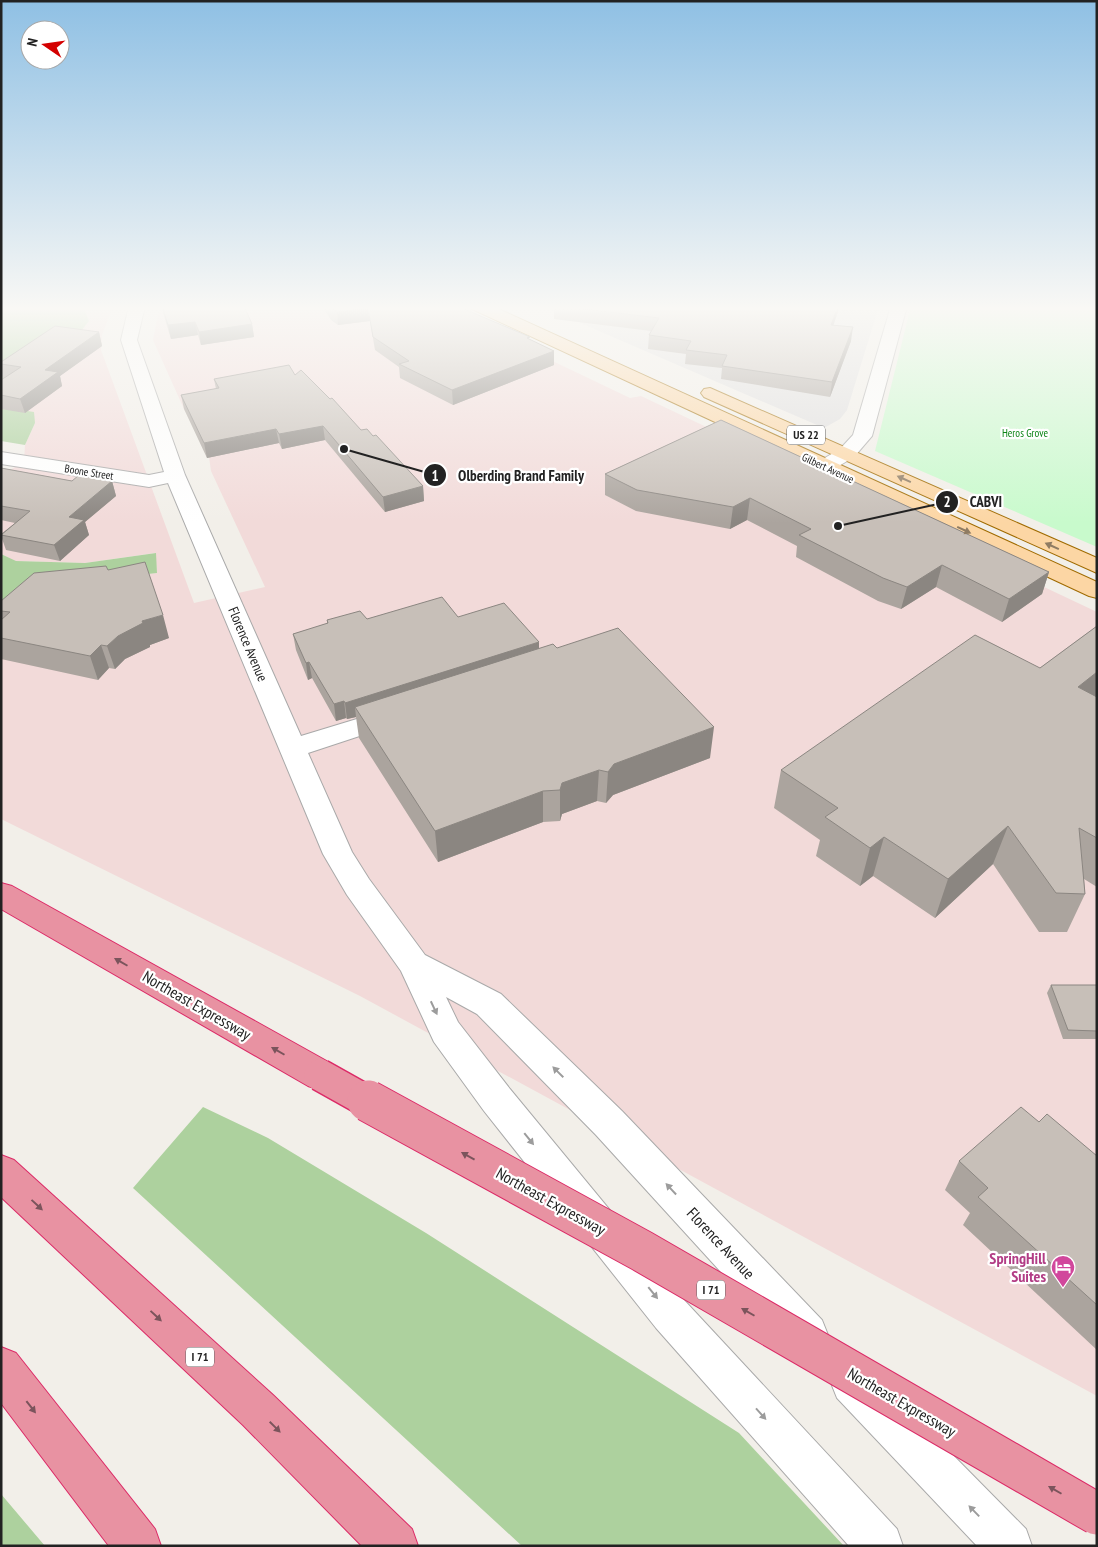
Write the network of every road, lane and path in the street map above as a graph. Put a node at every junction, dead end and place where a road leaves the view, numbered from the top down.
1 (142, 378) edge
2 (634, 378) edge
3 (678, 378) edge
4 (878, 378) edge
5 (847, 453) junction
6 (1, 458) edge
7 (824, 466) junction
8 (176, 475) junction
9 (1097, 566) edge
10 (1097, 591) edge
11 (420, 708) edge
12 (293, 748) junction
13 (1, 894) edge
14 (414, 964) junction
15 (1, 1172) edge
16 (1, 1368) edge
17 (1097, 1514) edge
18 (138, 1546) edge
19 (395, 1546) edge
20 (880, 1546) edge
21 (1009, 1546) edge

1 - 8 street, Florence Avenue
2 - 7 main road, Gilbert Avenue / US 22
3 - 5 main road, Gilbert Avenue / US 22
4 - 5 street
5 - 7 street
9 -> 5 main road, Gilbert Avenue / US 22
6 - 8 street, Boone Street
7 -> 10 main road, Gilbert Avenue / US 22
8 - 12 street, Florence Avenue
11 - 12 street
12 - 14 street, Florence Avenue
17 -> 13 highway, Northeast Expressway / I 71, bridge
14 -> 20 street, Florence Avenue
21 -> 14 street, Florence Avenue
15 -> 19 highway, I 71
16 -> 18 highway

